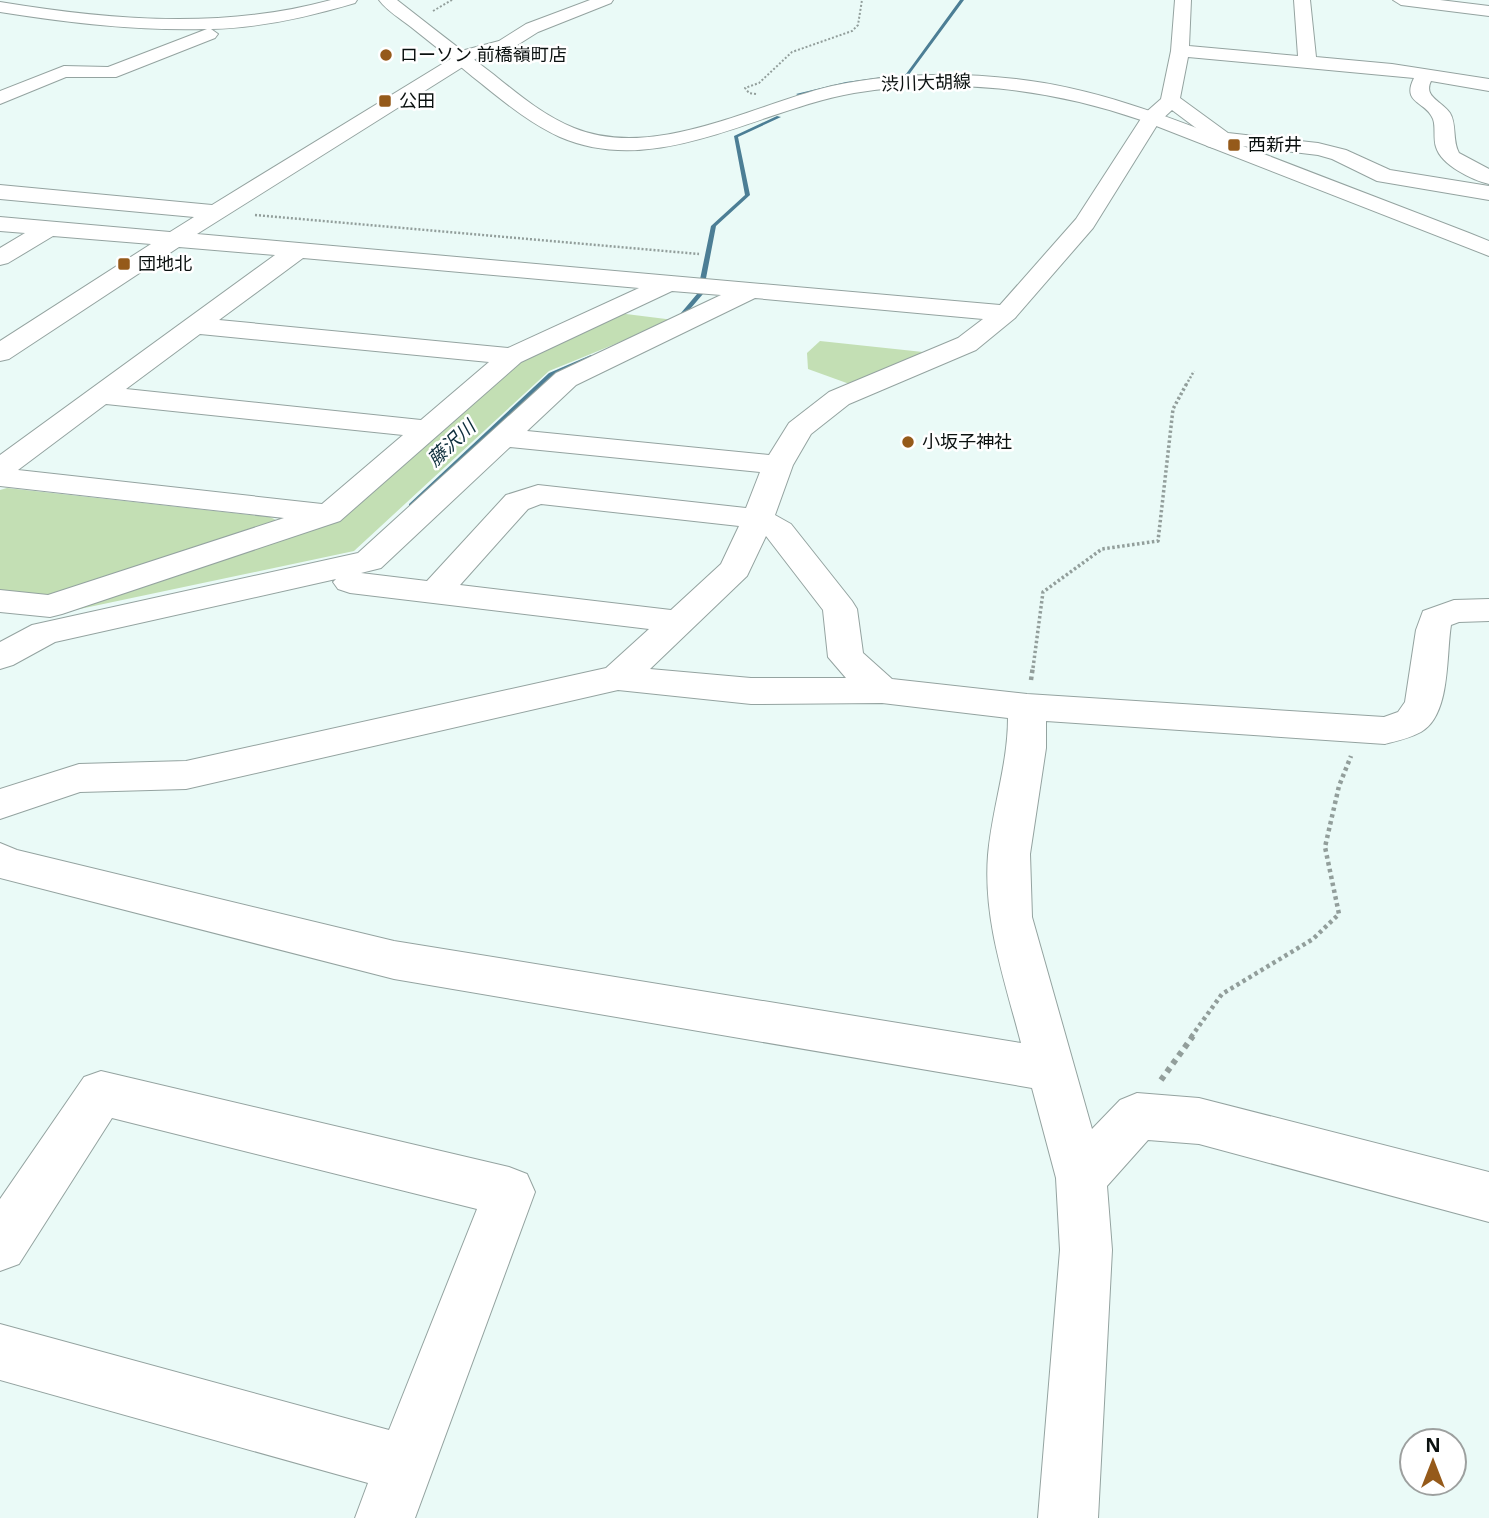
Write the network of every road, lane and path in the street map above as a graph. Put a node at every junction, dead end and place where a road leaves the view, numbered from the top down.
1 (349, 0) edge
2 (387, 0) edge
3 (605, 0) edge
4 (862, 0) edge
5 (1183, 0) edge
6 (1302, 0) edge
7 (1401, 0) edge
8 (1442, 3) edge
9 (0, 8) edge
10 (1489, 11) edge
11 (244, 21) junction
12 (1180, 51) junction
13 (463, 60) junction
14 (1308, 62) junction
15 (1424, 75) junction
16 (1489, 85) edge
17 (0, 98) edge
18 (1171, 100) junction
19 (804, 101) junction
20 (1151, 118) junction
21 (1218, 140) junction
22 (1489, 178) edge
23 (0, 192) edge
24 (1489, 193) edge
25 (216, 212) junction
26 (0, 224) edge
27 (49, 228) junction
28 (174, 239) junction
29 (1489, 249) edge
30 (298, 250) junction
31 (699, 254) dead end
32 (0, 258) edge
33 (669, 283) junction
34 (751, 291) junction
35 (1006, 313) junction
36 (196, 326) junction
37 (0, 353) edge
38 (512, 356) junction
39 (1195, 371) dead end
40 (101, 395) junction
41 (427, 429) junction
42 (501, 437) junction
43 (778, 465) junction
44 (0, 469) edge
45 (0, 477) edge
46 (329, 514) junction
47 (758, 519) junction
48 (350, 582) dead end
49 (435, 592) junction
50 (1, 601) edge
51 (1489, 610) edge
52 (681, 622) junction
53 (0, 657) edge
54 (618, 678) junction
55 (882, 690) junction
56 (1027, 707) junction
57 (1362, 729) junction
58 (0, 804) edge
59 (0, 859) edge
60 (1050, 1069) junction
61 (1137, 1116) junction
62 (1081, 1178) junction
63 (1489, 1197) edge
64 (0, 1245) edge
65 (0, 1352) edge
66 (405, 1464) junction
67 (385, 1518) edge
68 (1068, 1518) edge

1 - 11 street
2 - 13 street, 渋川大胡線
3 - 13 street
4 - 19 path
5 - 12 street
6 - 14 street
7 - 8 street
8 - 10 street
9 - 11 street
11 - 17 street
12 - 14 street
12 - 18 street
13 - 19 street, 渋川大胡線
13 - 25 street
14 - 15 street
15 - 16 street
15 - 22 street
18 - 20 street
18 - 21 street
19 - 20 street, 渋川大胡線
20 - 21 street, 渋川大胡線
20 - 35 street
21 - 24 street
21 - 29 street, 渋川大胡線
23 - 25 street
25 - 28 street
25 - 31 path
26 - 27 street
27 - 28 street
27 - 32 street
28 - 30 street
28 - 37 street
30 - 33 street
30 - 36 street
33 - 34 street
33 - 38 street
34 - 35 street
34 - 42 street
35 - 43 street
36 - 38 street
36 - 40 street
38 - 41 street
39 - 56 path
40 - 41 street
40 - 44 street
41 - 46 street
42 - 43 street
42 - 53 street
43 - 47 street
45 - 46 street
46 - 50 street
47 - 49 street
47 - 52 street
47 - 55 street
48 - 49 street
49 - 52 street
51 - 57 street
52 - 54 street
54 - 55 street
54 - 58 street
55 - 56 street
56 - 57 street
56 - 60 street
57 - 61 path
59 - 60 street
60 - 62 street
61 - 62 street
61 - 63 street
62 - 68 street
64 - 66 street
65 - 66 street
66 - 67 street

